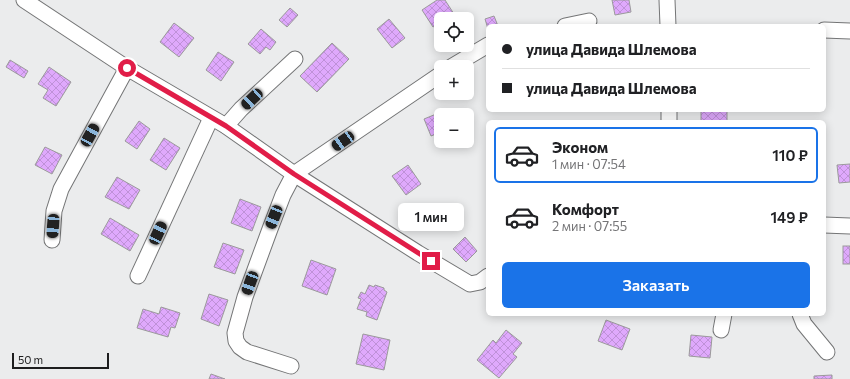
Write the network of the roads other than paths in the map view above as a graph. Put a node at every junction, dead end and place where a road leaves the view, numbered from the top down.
1 (24, 0) edge
2 (667, 0) edge
3 (589, 21) dead end
4 (575, 24) edge
5 (668, 24) edge
6 (826, 30) edge
7 (850, 31) edge
8 (486, 46) edge
9 (295, 59) dead end
10 (463, 60) edge
11 (127, 68) junction
12 (434, 79) edge
13 (211, 118) junction
14 (226, 126) junction
15 (294, 174) junction
16 (826, 225) edge
17 (850, 226) edge
18 (52, 240) dead end
19 (138, 276) dead end
20 (486, 278) edge
21 (724, 316) edge
22 (801, 316) edge
23 (721, 330) dead end
24 (827, 352) dead end
25 (292, 366) dead end

1 - 11 street
2 - 5 street
3 - 4 street
6 - 7 street
8 - 10 street
9 - 14 street
11 - 13 street
11 - 18 street
12 - 15 street
13 - 14 street
13 - 19 street
14 - 15 street
15 - 20 street
15 - 25 street
16 - 17 street
21 - 23 street
22 - 24 street

